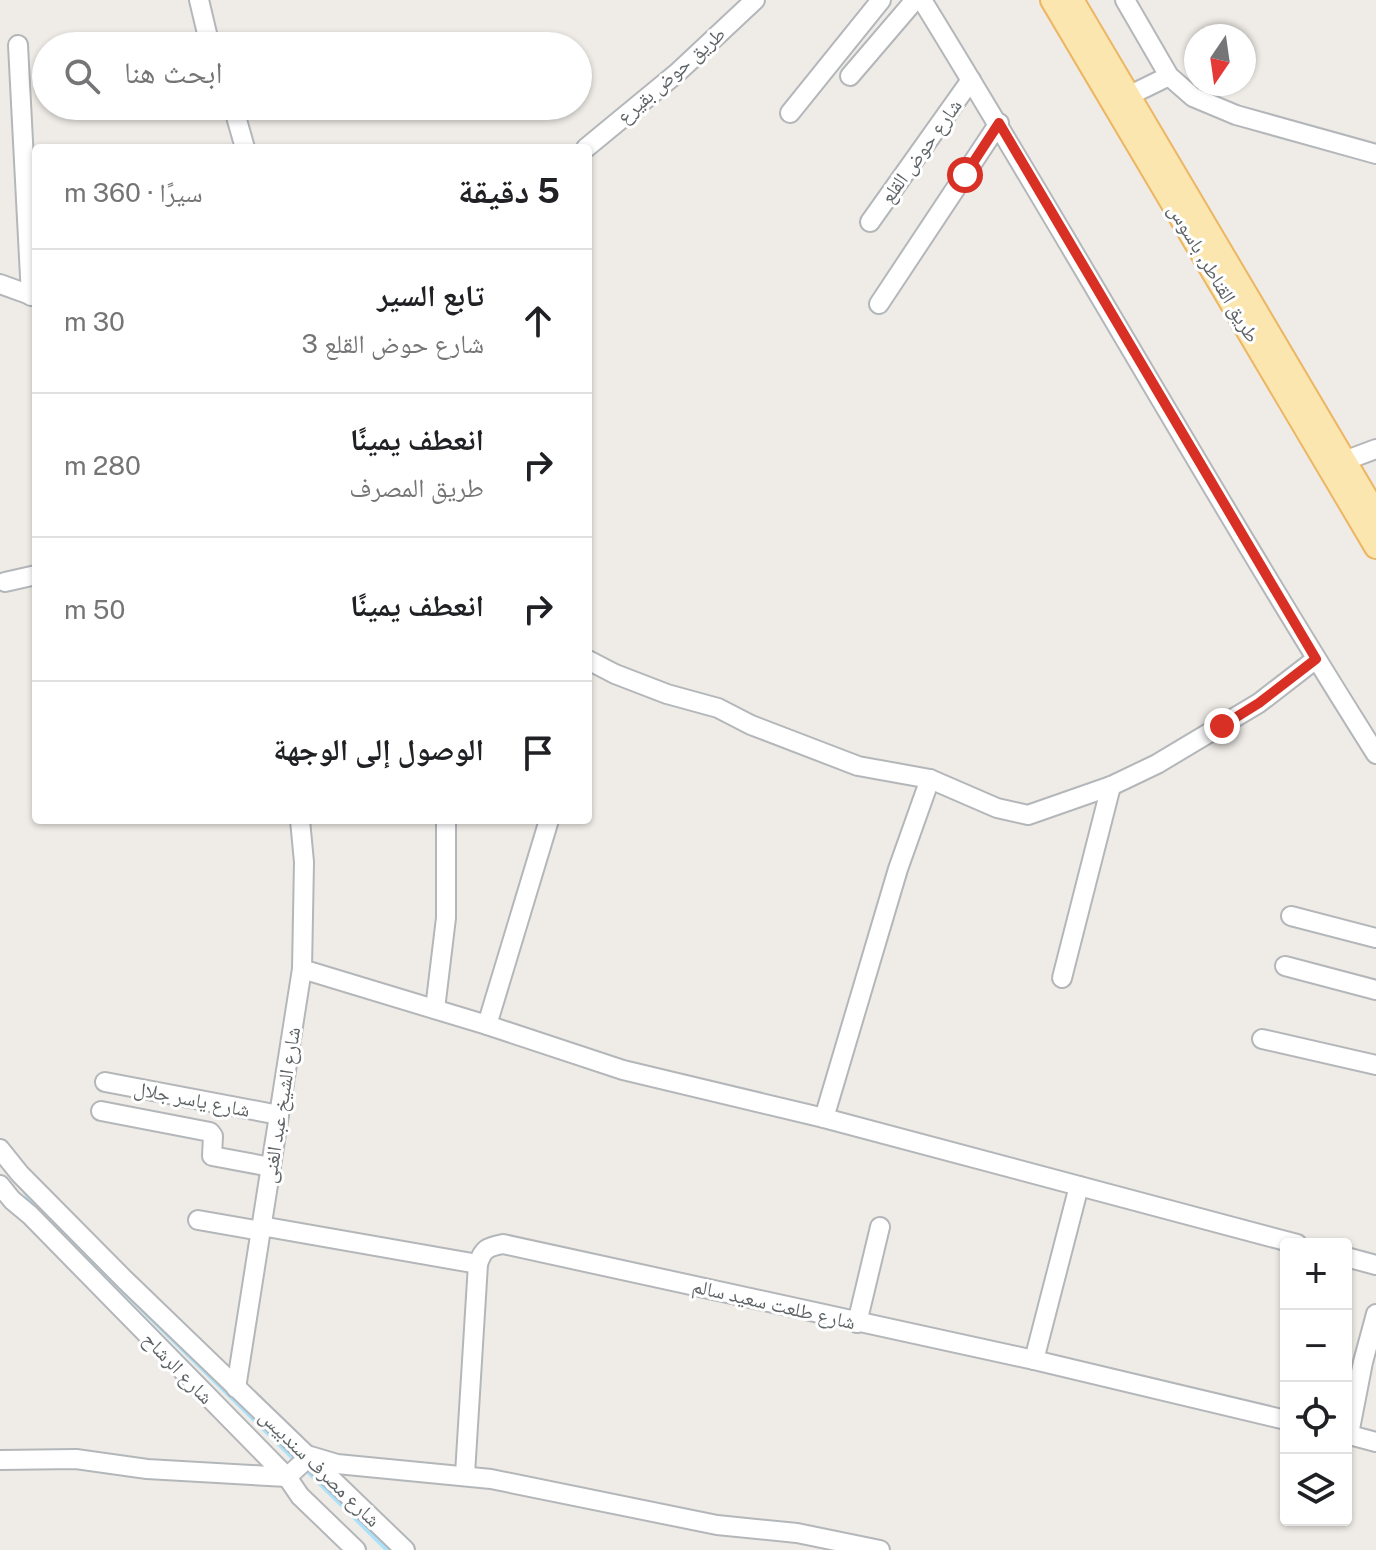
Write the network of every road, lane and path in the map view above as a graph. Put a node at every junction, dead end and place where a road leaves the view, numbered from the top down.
1 (199, 0) edge
2 (755, 0) edge
3 (881, 0) edge
4 (915, 0) edge
5 (922, 0) edge
6 (1052, 0) edge
7 (1072, 0) edge
8 (1125, 0) edge
9 (207, 32) edge
10 (18, 45) dead end
11 (850, 76) dead end
12 (1169, 76) junction
13 (971, 80) junction
14 (1121, 100) junction
15 (790, 113) dead end
16 (237, 120) edge
17 (999, 123) junction
18 (244, 144) edge
19 (591, 144) edge
20 (1376, 154) edge
21 (870, 222) dead end
22 (32, 266) edge
23 (0, 284) edge
24 (32, 296) edge
25 (879, 304) dead end
26 (1376, 449) edge
27 (1344, 461) junction
28 (1376, 514) edge
29 (1376, 547) edge
30 (32, 576) edge
31 (5, 582) dead end
32 (1316, 659) junction
33 (592, 667) edge
34 (1376, 754) edge
35 (930, 779) junction
36 (1111, 786) junction
37 (300, 824) edge
38 (446, 824) edge
39 (548, 824) edge
40 (1291, 916) dead end
41 (1376, 938) edge
42 (1285, 966) dead end
43 (302, 969) junction
44 (1062, 978) dead end
45 (1376, 990) edge
46 (435, 1009) junction
47 (487, 1025) junction
48 (1262, 1039) dead end
49 (1376, 1065) edge
50 (105, 1082) dead end
51 (101, 1111) dead end
52 (279, 1115) junction
53 (824, 1118) junction
54 (0, 1149) edge
55 (271, 1167) junction
56 (0, 1185) edge
57 (1079, 1186) junction
58 (198, 1220) dead end
59 (880, 1227) dead end
60 (261, 1228) junction
61 (1280, 1239) edge
62 (1352, 1259) edge
63 (478, 1264) junction
64 (1376, 1265) edge
65 (1376, 1314) edge
66 (857, 1323) junction
67 (1034, 1360) junction
68 (236, 1388) junction
69 (1352, 1417) edge
70 (1280, 1419) edge
71 (1352, 1435) edge
72 (1376, 1442) edge
73 (0, 1450) edge
74 (310, 1456) junction
75 (0, 1460) edge
76 (272, 1463) junction
77 (465, 1474) junction
78 (287, 1477) junction
79 (356, 1550) edge
80 (405, 1550) edge
81 (880, 1550) edge

1 - 9 street
2 - 19 street, طريق حوض بقيرع
3 - 15 street
4 - 11 street
5 - 13 street
6 - 14 main road, طريق القناطر, باسوس
7 - 14 main road, طريق القناطر, باسوس
8 - 12 street
10 - 22 street
12 - 14 street
12 - 20 street
13 - 17 street
13 - 21 street, شارع حوض القلع
14 - 27 main road, طريق القناطر, باسوس
14 - 29 main road, طريق القناطر, باسوس
16 - 18 street
17 - 25 street
17 - 32 street
23 - 24 street
26 - 27 street
27 - 28 main road, طريق القناطر, باسوس
30 - 31 street
32 - 34 street
32 - 36 street
33 - 35 street
35 - 36 street
35 - 53 street
36 - 44 street
37 - 43 street, شارع الشيخ عبد الغنى
38 - 46 street
39 - 47 street
40 - 41 street
42 - 45 street
43 - 46 street
43 - 52 street, شارع الشيخ عبد الغنى
46 - 47 street
47 - 53 street
48 - 49 street
50 - 52 street, شارع ياسر جلال
51 - 55 street
52 - 55 street, شارع الشيخ عبد الغنى
53 - 57 street
54 - 68 street, شارع الرشاح
55 - 60 street, شارع الشيخ عبد الغنى
56 - 76 street, شارع الرشاح
57 - 61 street
57 - 67 street
58 - 60 street
59 - 66 street
60 - 63 street
60 - 68 street, شارع الشيخ عبد الغنى
62 - 64 street
63 - 66 street, شارع طلعت سعيد سالم
63 - 77 street
65 - 69 street
66 - 67 street, شارع طلعت سعيد سالم
67 - 70 street, شارع طلعت سعيد سالم
68 - 74 street, شارع مصرف سندبيس
71 - 72 street
73 - 76 street
74 - 77 street
74 - 78 street
74 - 80 street, شارع مصرف سندبيس
75 - 78 street
76 - 78 street, شارع الرشاح
77 - 81 street
78 - 79 street, شارع الرشاح

